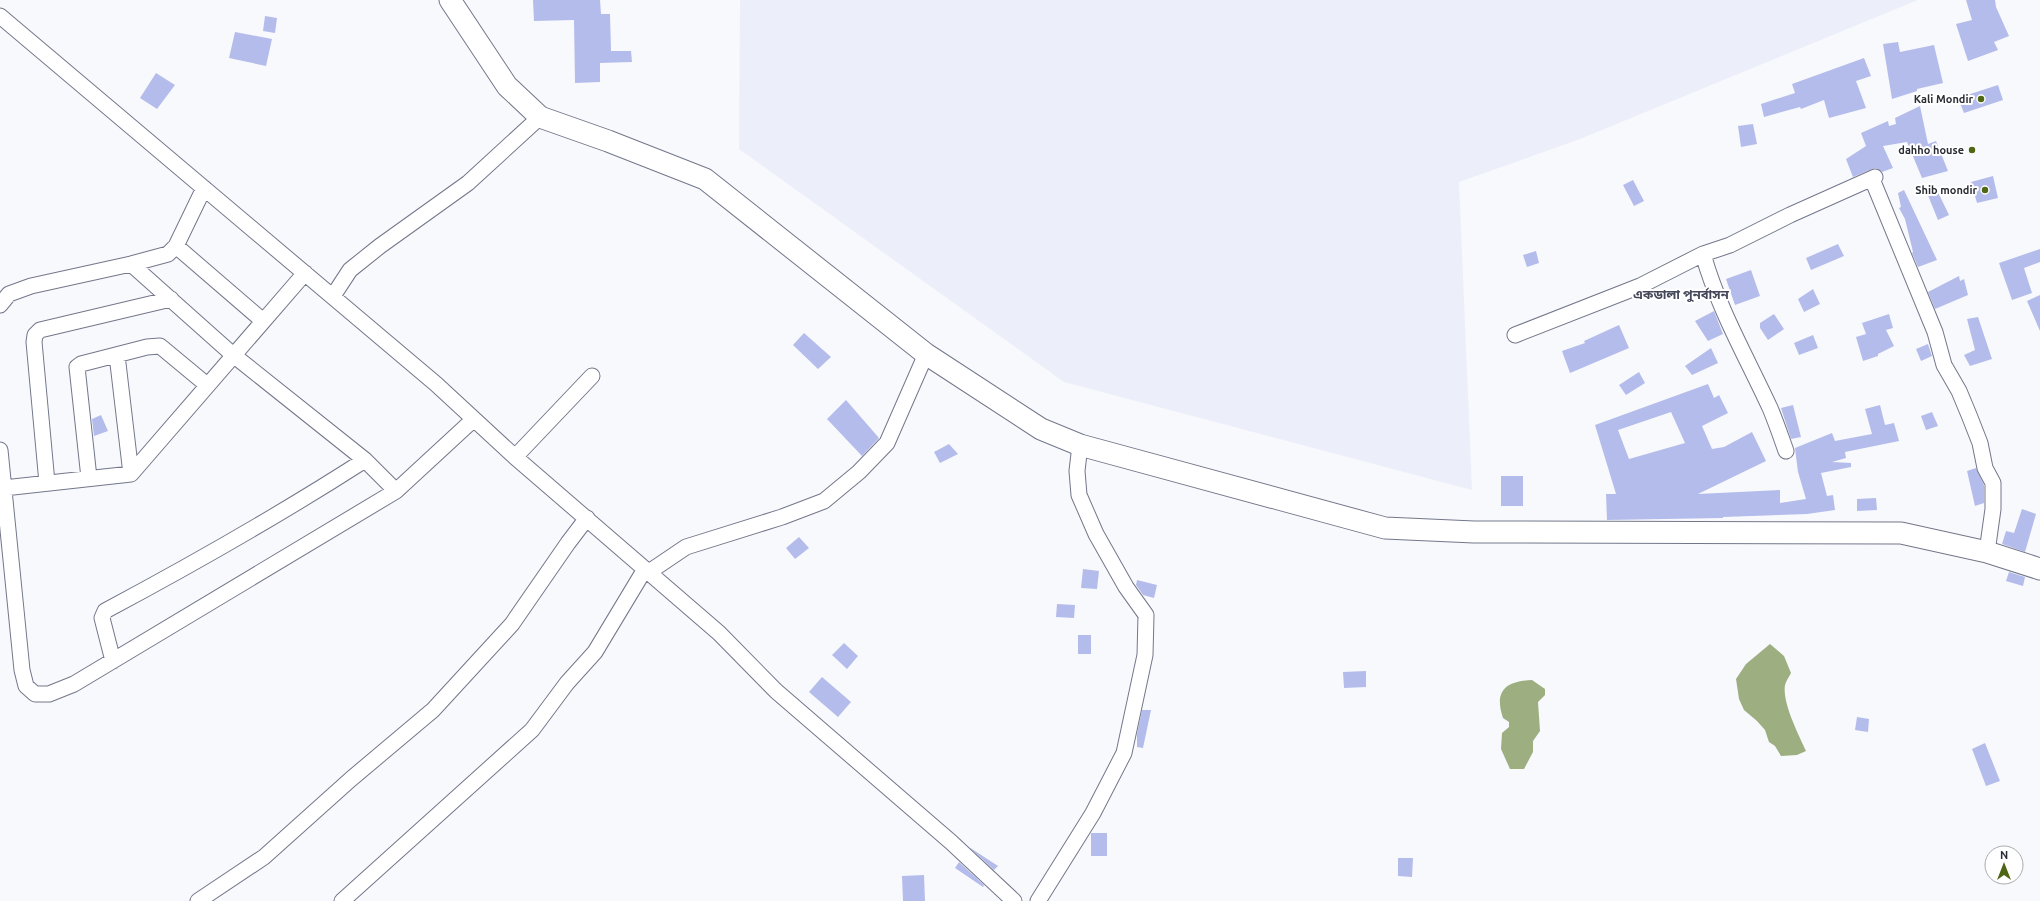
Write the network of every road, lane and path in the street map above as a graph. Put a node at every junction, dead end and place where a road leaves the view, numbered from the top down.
1 (450, 0) edge
2 (0, 16) edge
3 (540, 117) junction
4 (204, 188) junction
5 (176, 246) junction
6 (1703, 254) junction
7 (130, 264) junction
8 (305, 273) junction
9 (333, 296) junction
10 (171, 299) junction
11 (0, 305) edge
12 (263, 321) junction
13 (1514, 335) dead end
14 (232, 354) junction
15 (926, 354) junction
16 (117, 355) junction
17 (592, 376) dead end
18 (207, 385) junction
19 (474, 419) junction
20 (1080, 445) junction
21 (0, 450) edge
22 (1786, 451) dead end
23 (515, 457) junction
24 (365, 460) junction
25 (131, 474) junction
26 (89, 478) junction
27 (47, 483) junction
28 (4, 488) junction
29 (396, 491) junction
30 (587, 518) junction
31 (1987, 552) junction
32 (2040, 569) edge
33 (647, 570) junction
34 (113, 661) junction
35 (198, 901) edge
36 (342, 901) edge
37 (1014, 901) edge
38 (1038, 901) edge

1 - 3 street
2 - 4 street
3 - 9 street
3 - 15 street
4 - 5 street
4 - 8 street
5 - 7 street
5 - 12 street
6 - 13 street
6 - 22 street
6 - 31 street
7 - 10 street
7 - 11 street
8 - 9 street
8 - 12 street
9 - 19 street
10 - 14 street
10 - 27 street
12 - 14 street
14 - 18 street
14 - 24 street
15 - 20 street
15 - 33 street
16 - 18 street
16 - 25 street
16 - 26 street
17 - 23 street
18 - 25 street
19 - 23 street
19 - 29 street
20 - 31 street
20 - 38 street
21 - 28 street
23 - 30 street
24 - 29 street
24 - 34 street
25 - 26 street
26 - 27 street
27 - 28 street
28 - 34 street
29 - 34 street
30 - 33 street
30 - 35 street
31 - 32 street
33 - 36 street
33 - 37 street

